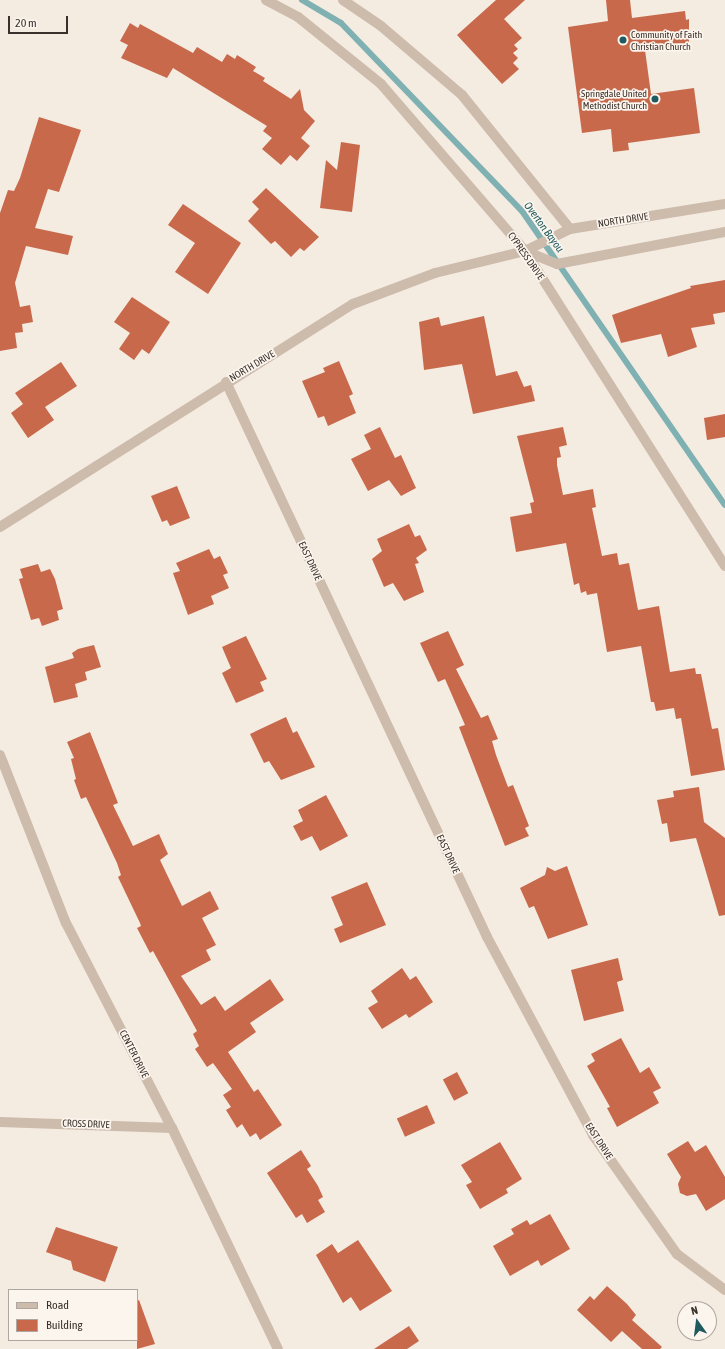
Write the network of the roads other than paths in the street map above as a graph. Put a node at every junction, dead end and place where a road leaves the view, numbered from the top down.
1 (266, 0) edge
2 (343, 0) edge
3 (725, 204) edge
4 (570, 229) junction
5 (725, 232) edge
6 (529, 248) junction
7 (226, 382) junction
8 (0, 527) edge
9 (725, 566) edge
10 (0, 755) edge
11 (0, 1122) edge
12 (172, 1128) junction
13 (725, 1290) edge
14 (278, 1349) edge

1 - 6 street, CYPRESS DRIVE
2 - 4 street
3 - 4 street, NORTH DRIVE
4 - 6 street, NORTH DRIVE
5 - 6 street
6 - 7 street, NORTH DRIVE
6 - 9 street, CYPRESS DRIVE
7 - 8 street, NORTH DRIVE
7 - 13 street, EAST DRIVE
10 - 12 street, CENTER DRIVE
11 - 12 street, CROSS DRIVE
12 - 14 street, CENTER DRIVE

